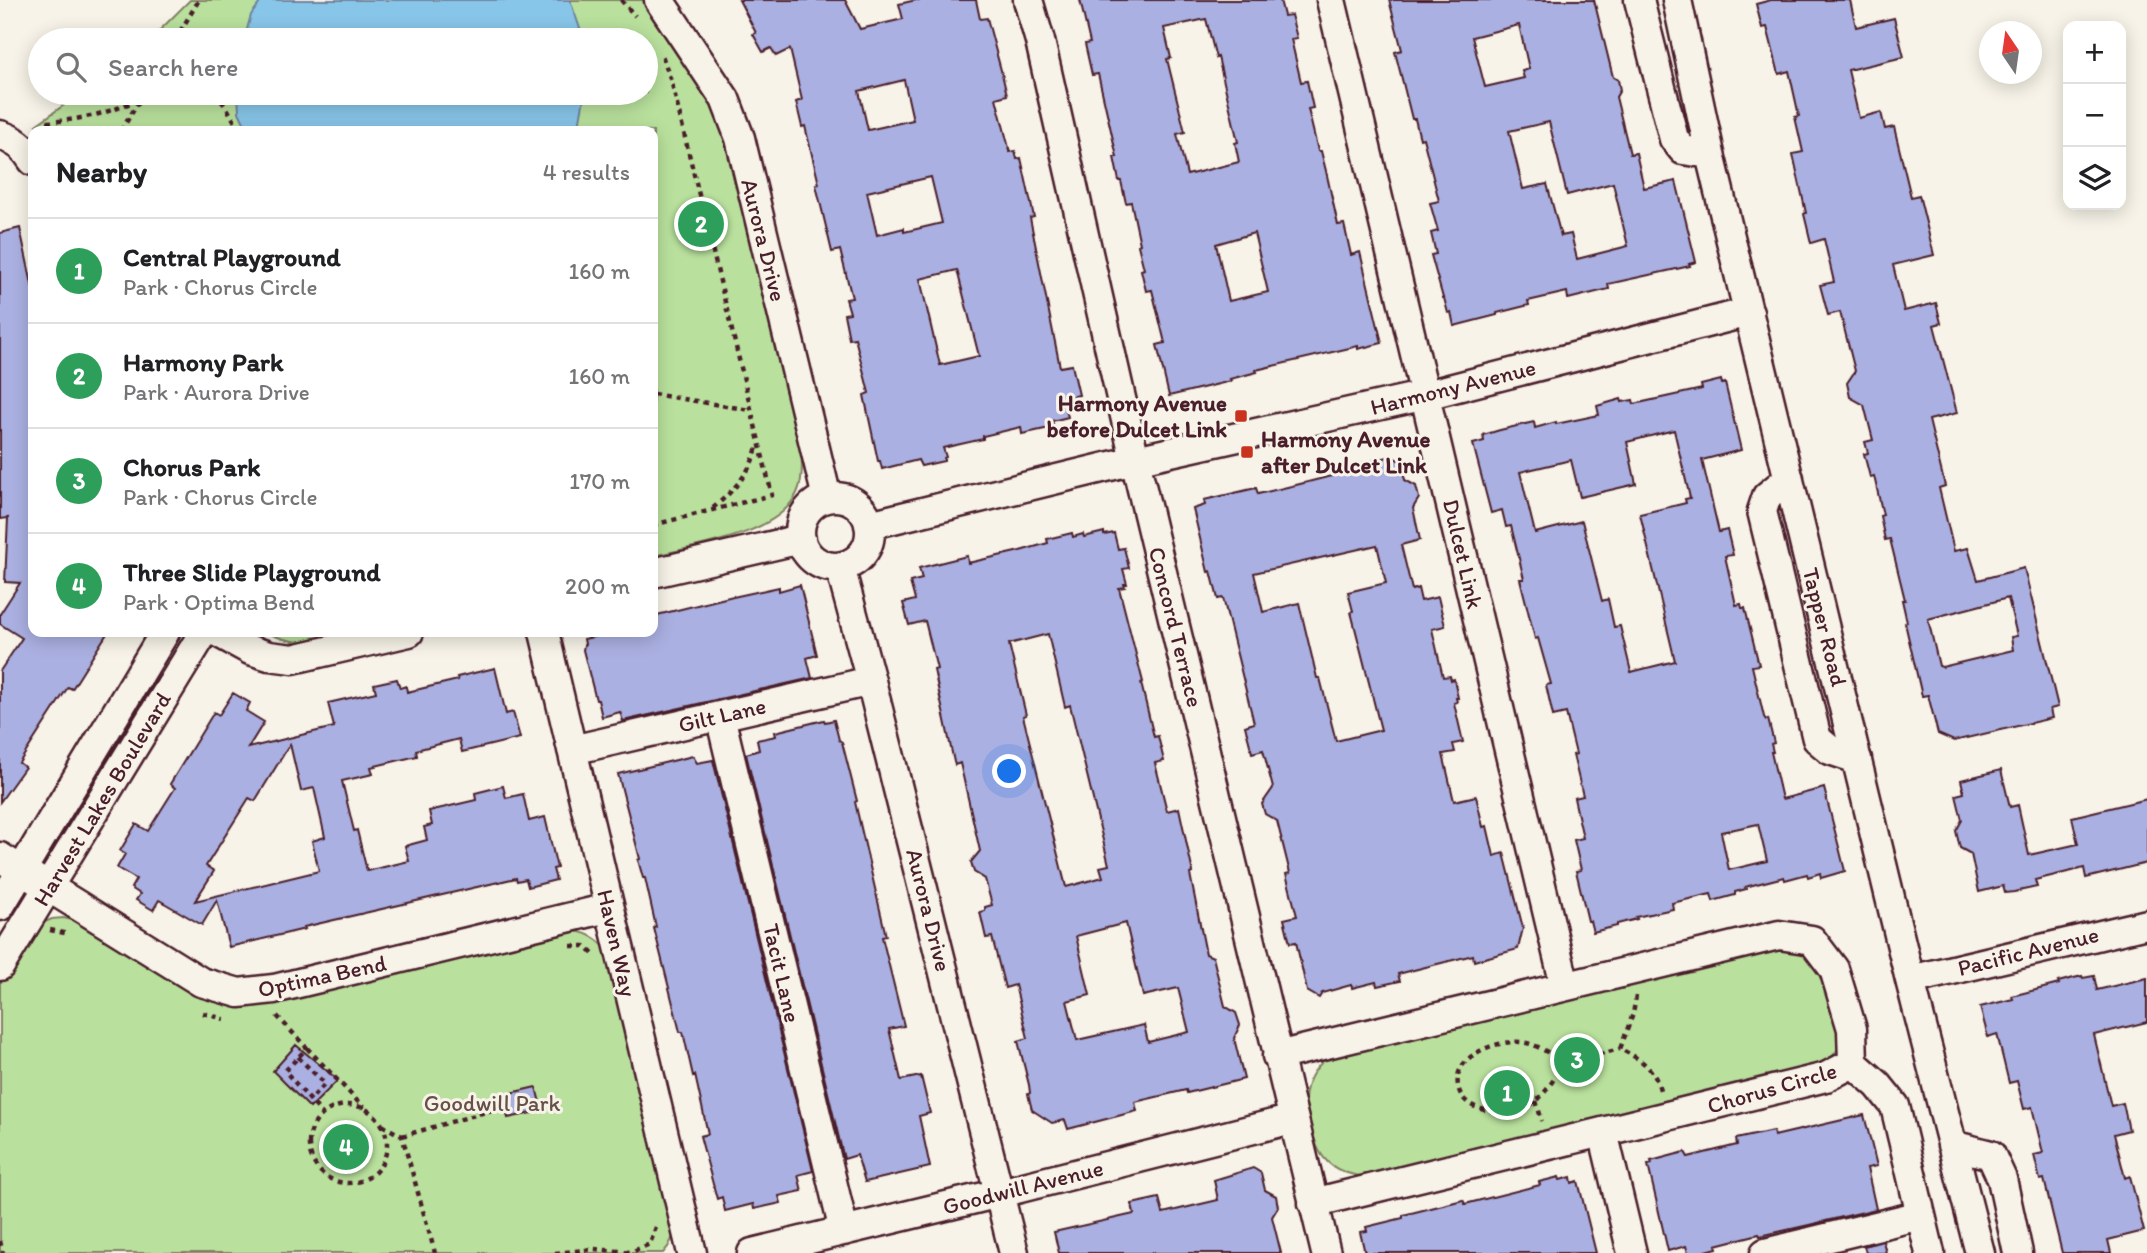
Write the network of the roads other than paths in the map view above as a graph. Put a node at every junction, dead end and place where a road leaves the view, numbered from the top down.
1 (659, 0) edge
2 (1028, 0) edge
3 (1331, 0) edge
4 (1639, 0) edge
5 (1677, 0) edge
6 (0, 135) edge
7 (28, 153) edge
8 (1710, 154) junction
9 (1749, 312) junction
10 (1426, 395) junction
11 (1135, 460) junction
12 (827, 498) junction
13 (869, 525) junction
14 (801, 539) junction
15 (840, 567) junction
16 (658, 572) edge
17 (162, 637) edge
18 (201, 637) edge
19 (226, 637) edge
20 (388, 637) edge
21 (545, 637) edge
22 (871, 681) junction
23 (720, 716) junction
24 (572, 750) junction
25 (11, 864) edge
26 (48, 888) junction
27 (0, 906) edge
28 (608, 908) junction
29 (2147, 923) edge
30 (0, 966) edge
31 (1910, 980) junction
32 (1564, 986) junction
33 (1277, 1056) junction
34 (1853, 1063) junction
35 (1293, 1119) junction
36 (1603, 1132) junction
37 (1952, 1145) junction
38 (1000, 1193) junction
39 (1314, 1203) junction
40 (1921, 1215) junction
41 (844, 1231) junction
42 (692, 1253) edge
43 (752, 1253) edge
44 (1014, 1253) edge
45 (1326, 1253) edge
46 (1632, 1253) edge
47 (1765, 1253) edge
48 (1930, 1253) edge
49 (1980, 1253) edge
50 (2018, 1253) edge

1 - 12 street, Aurora Drive
2 - 11 street, Concord Terrace
3 - 10 street, Dulcet Link
4 - 8 street
5 - 8 street, Tapper Road
6 - 7 street
8 - 9 street, Tapper Road
9 - 10 street, Harmony Avenue
9 - 31 street, Tapper Road
10 - 11 street, Harmony Avenue
10 - 32 street, Dulcet Link
11 - 13 street, Harmony Avenue
11 - 33 street, Concord Terrace
12 - 13 street
12 - 14 street
13 - 15 street
14 - 15 street
14 - 16 street
15 - 22 street, Aurora Drive
17 - 25 street, Harvest Lakes Boulevard
18 - 26 street, Harvest Lakes Boulevard
19 - 20 street
21 - 24 street, Haven Way
22 - 23 street, Gilt Lane
22 - 38 street, Aurora Drive
23 - 24 street, Gilt Lane
23 - 41 street, Tacit Lane
24 - 28 street, Haven Way
25 - 26 street, Optima Bend
25 - 27 street, Harvest Lakes Boulevard
26 - 28 street, Optima Bend
26 - 30 street, Harvest Lakes Boulevard
28 - 42 street, Haven Way
29 - 31 street, Pacific Avenue
31 - 37 street, Tapper Road
32 - 33 street, Chorus Circle
32 - 34 street, Chorus Circle
33 - 35 street, Concord Terrace
34 - 36 street, Chorus Circle
34 - 40 street
35 - 38 street, Goodwill Avenue
35 - 39 street, Concord Terrace
36 - 39 street, Chorus Circle
36 - 46 street
37 - 49 street, Tapper Road
37 - 50 street
38 - 41 street, Goodwill Avenue
38 - 44 street, Aurora Drive
39 - 45 street, Concord Terrace
40 - 47 street
40 - 48 street
41 - 43 street, Goodwill Avenue

